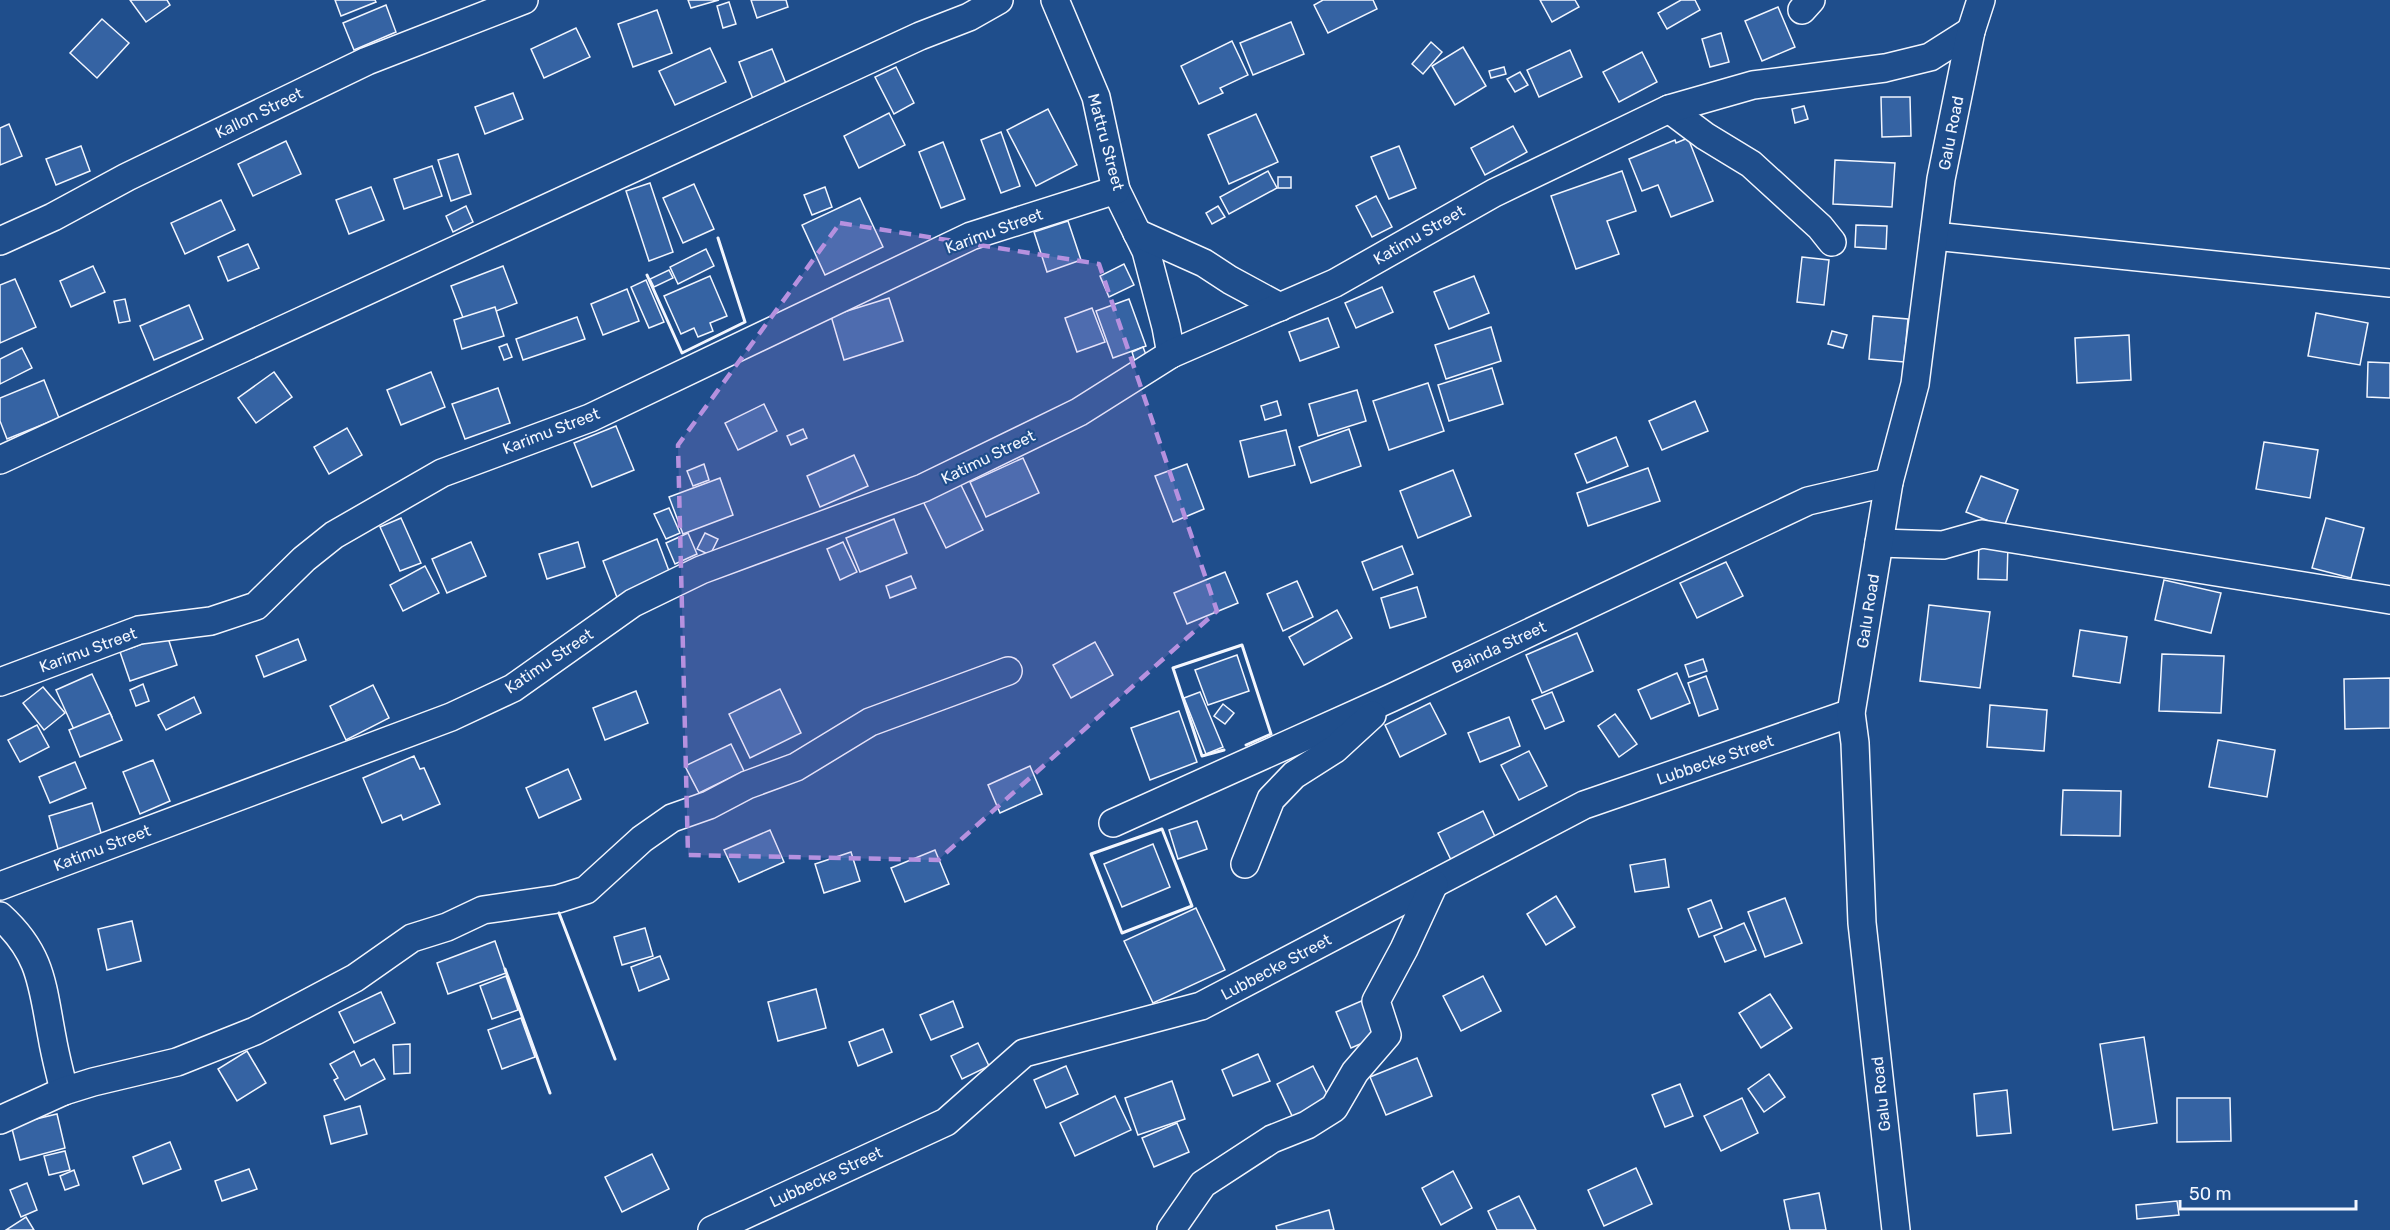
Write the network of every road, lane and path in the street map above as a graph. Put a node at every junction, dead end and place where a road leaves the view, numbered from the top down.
1 (524, 0) edge
2 (999, 0) edge
3 (1055, 0) edge
4 (1981, 0) edge
5 (1971, 31) junction
6 (1669, 109) junction
7 (1116, 190) junction
8 (1137, 232) junction
9 (1934, 236) junction
10 (0, 241) edge
11 (1832, 242) dead end
12 (2390, 283) edge
13 (1280, 307) junction
14 (1170, 354) junction
15 (0, 460) edge
16 (1889, 482) junction
17 (1879, 543) junction
18 (2390, 600) edge
19 (1008, 671) dead end
20 (0, 682) edge
21 (1391, 698) junction
22 (1851, 712) junction
23 (1113, 823) dead end
24 (1245, 864) dead end
25 (1434, 884) junction
26 (0, 886) edge
27 (0, 916) edge
28 (64, 1091) junction
29 (5, 1118) edge
30 (712, 1230) edge
31 (1171, 1230) edge
32 (1896, 1230) edge

1 - 10 street, Kallon Street
2 - 15 street
3 - 7 street, Mattru Street
4 - 5 street, Galu Road
5 - 6 street, Katimu Street
5 - 9 street, Galu Road
6 - 11 street
6 - 13 street, Katimu Street
7 - 8 street, Mattru Street
7 - 20 street, Karimu Street
8 - 13 street
8 - 14 street, Mattru Street
9 - 12 street
9 - 16 street, Galu Road
13 - 14 street, Katimu Street
14 - 26 street, Katimu Street
16 - 17 street, Galu Road
16 - 21 street, Bainda Street
17 - 18 street
17 - 22 street, Galu Road
19 - 28 street
21 - 23 street, Bainda Street
21 - 24 street
22 - 25 street, Lubbecke Street
22 - 32 street, Galu Road
25 - 30 street, Lubbecke Street
25 - 31 street
27 - 28 street
28 - 29 street

